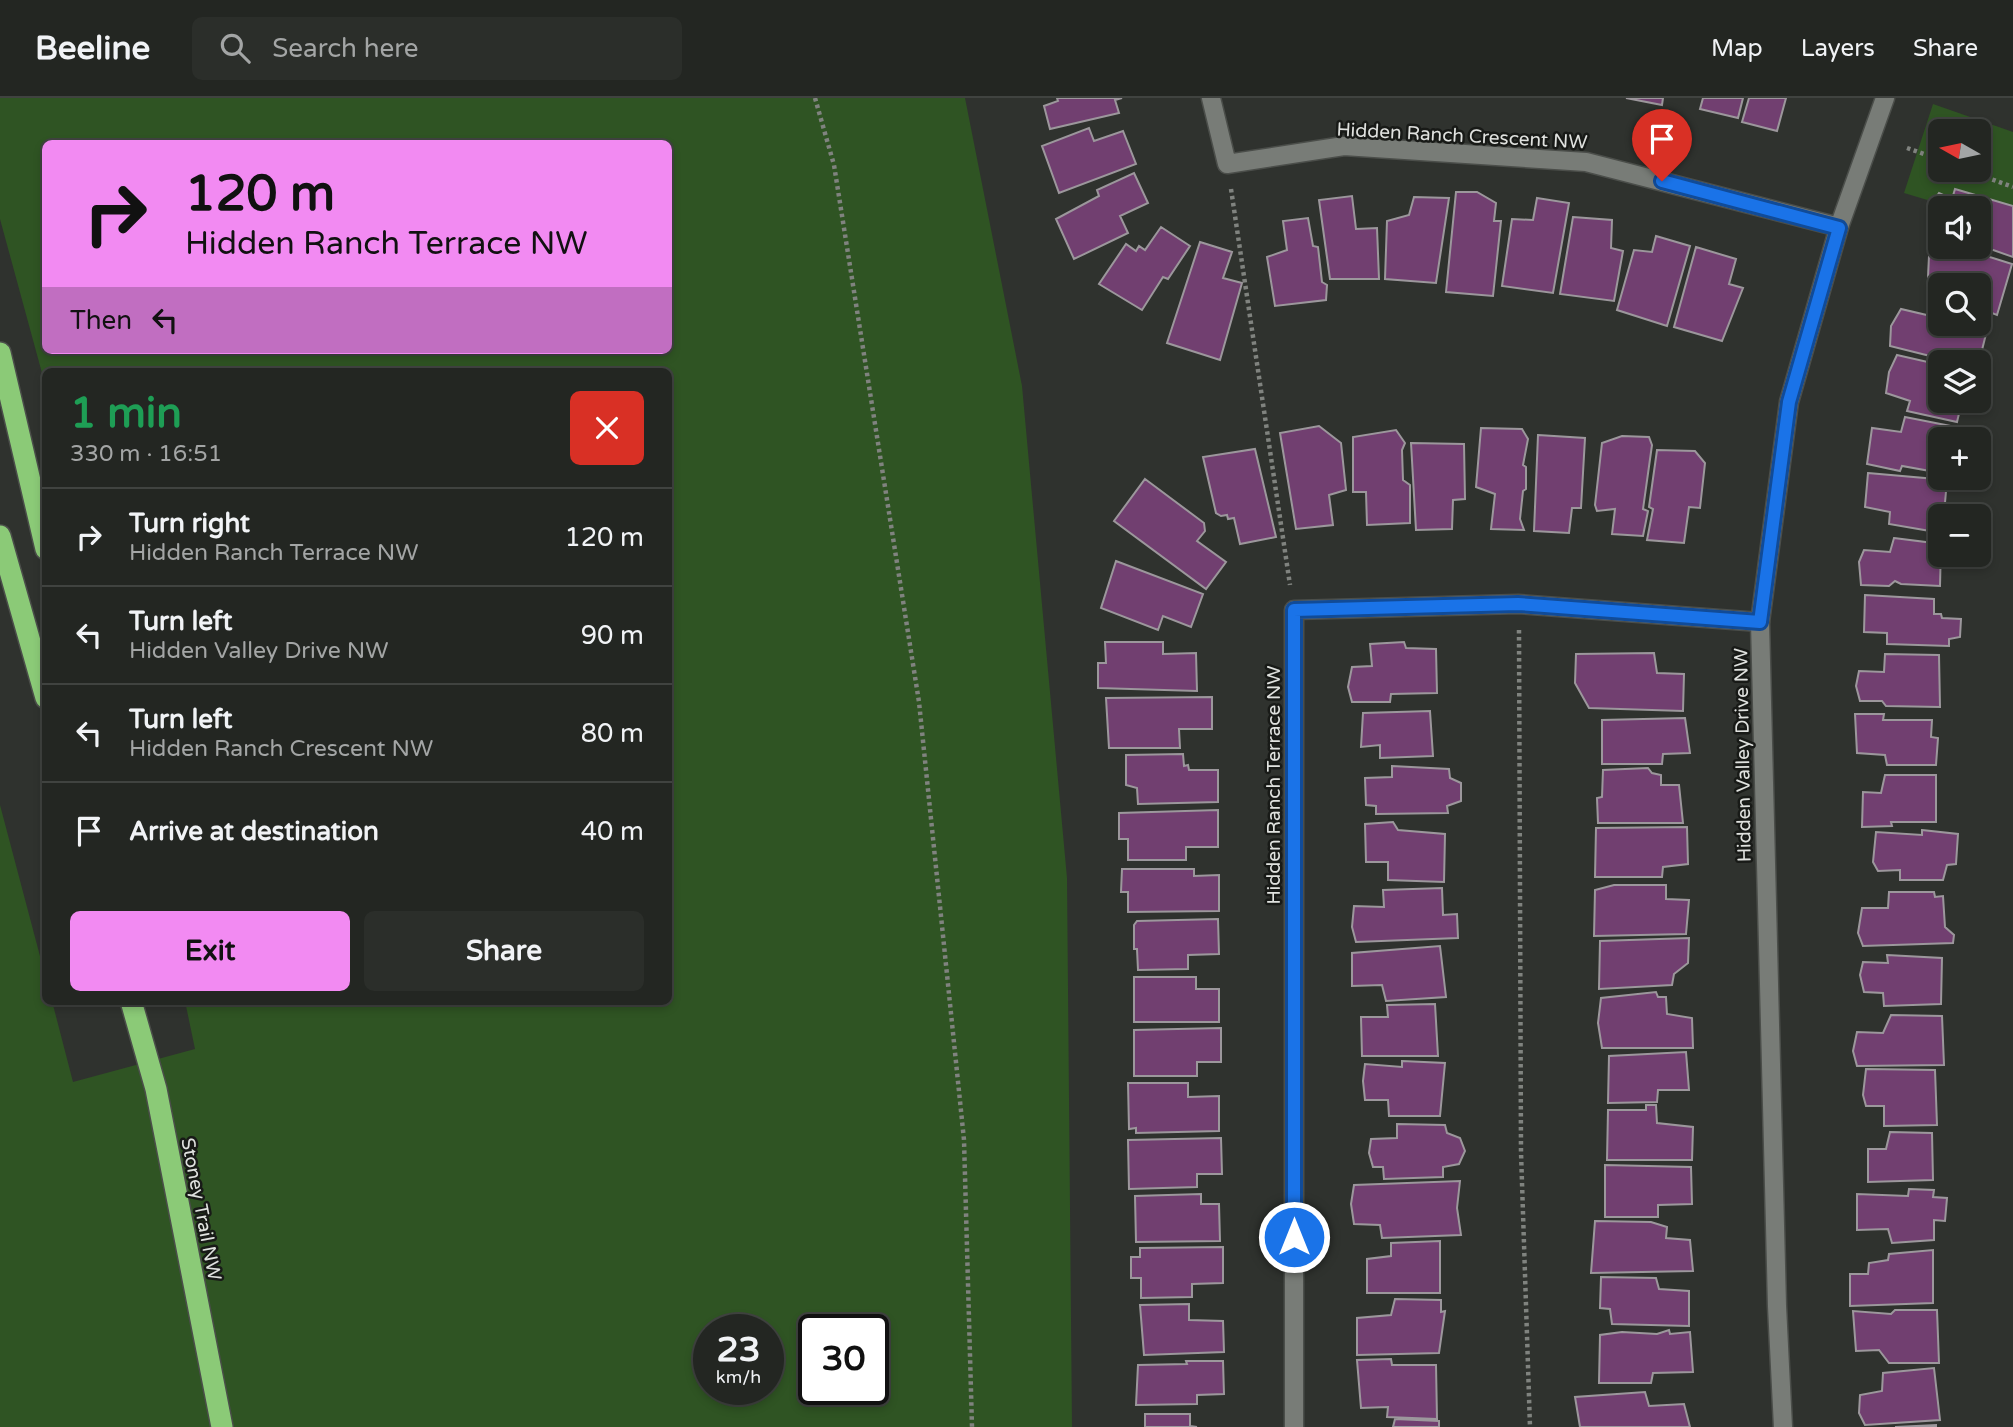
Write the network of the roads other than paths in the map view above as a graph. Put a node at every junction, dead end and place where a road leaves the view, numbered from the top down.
1 (1211, 98) edge
2 (1885, 98) edge
3 (1839, 228) junction
4 (0, 353) edge
5 (42, 533) edge
6 (0, 536) edge
7 (1760, 622) junction
8 (42, 684) edge
9 (132, 1005) edge
10 (139, 1005) edge
11 (156, 1089) junction
12 (222, 1427) edge
13 (1294, 1427) edge
14 (1783, 1427) edge

1 - 3 street, Hidden Ranch Crescent NW
2 - 3 street, Hidden Valley Drive NW
3 - 7 street, Hidden Valley Drive NW
4 - 5 highway
6 - 8 highway
7 - 13 street, Hidden Ranch Terrace NW
7 - 14 street, Hidden Valley Drive NW
9 - 11 highway, Stoney Trail NW
10 - 11 highway
11 - 12 highway, Stoney Trail NW

